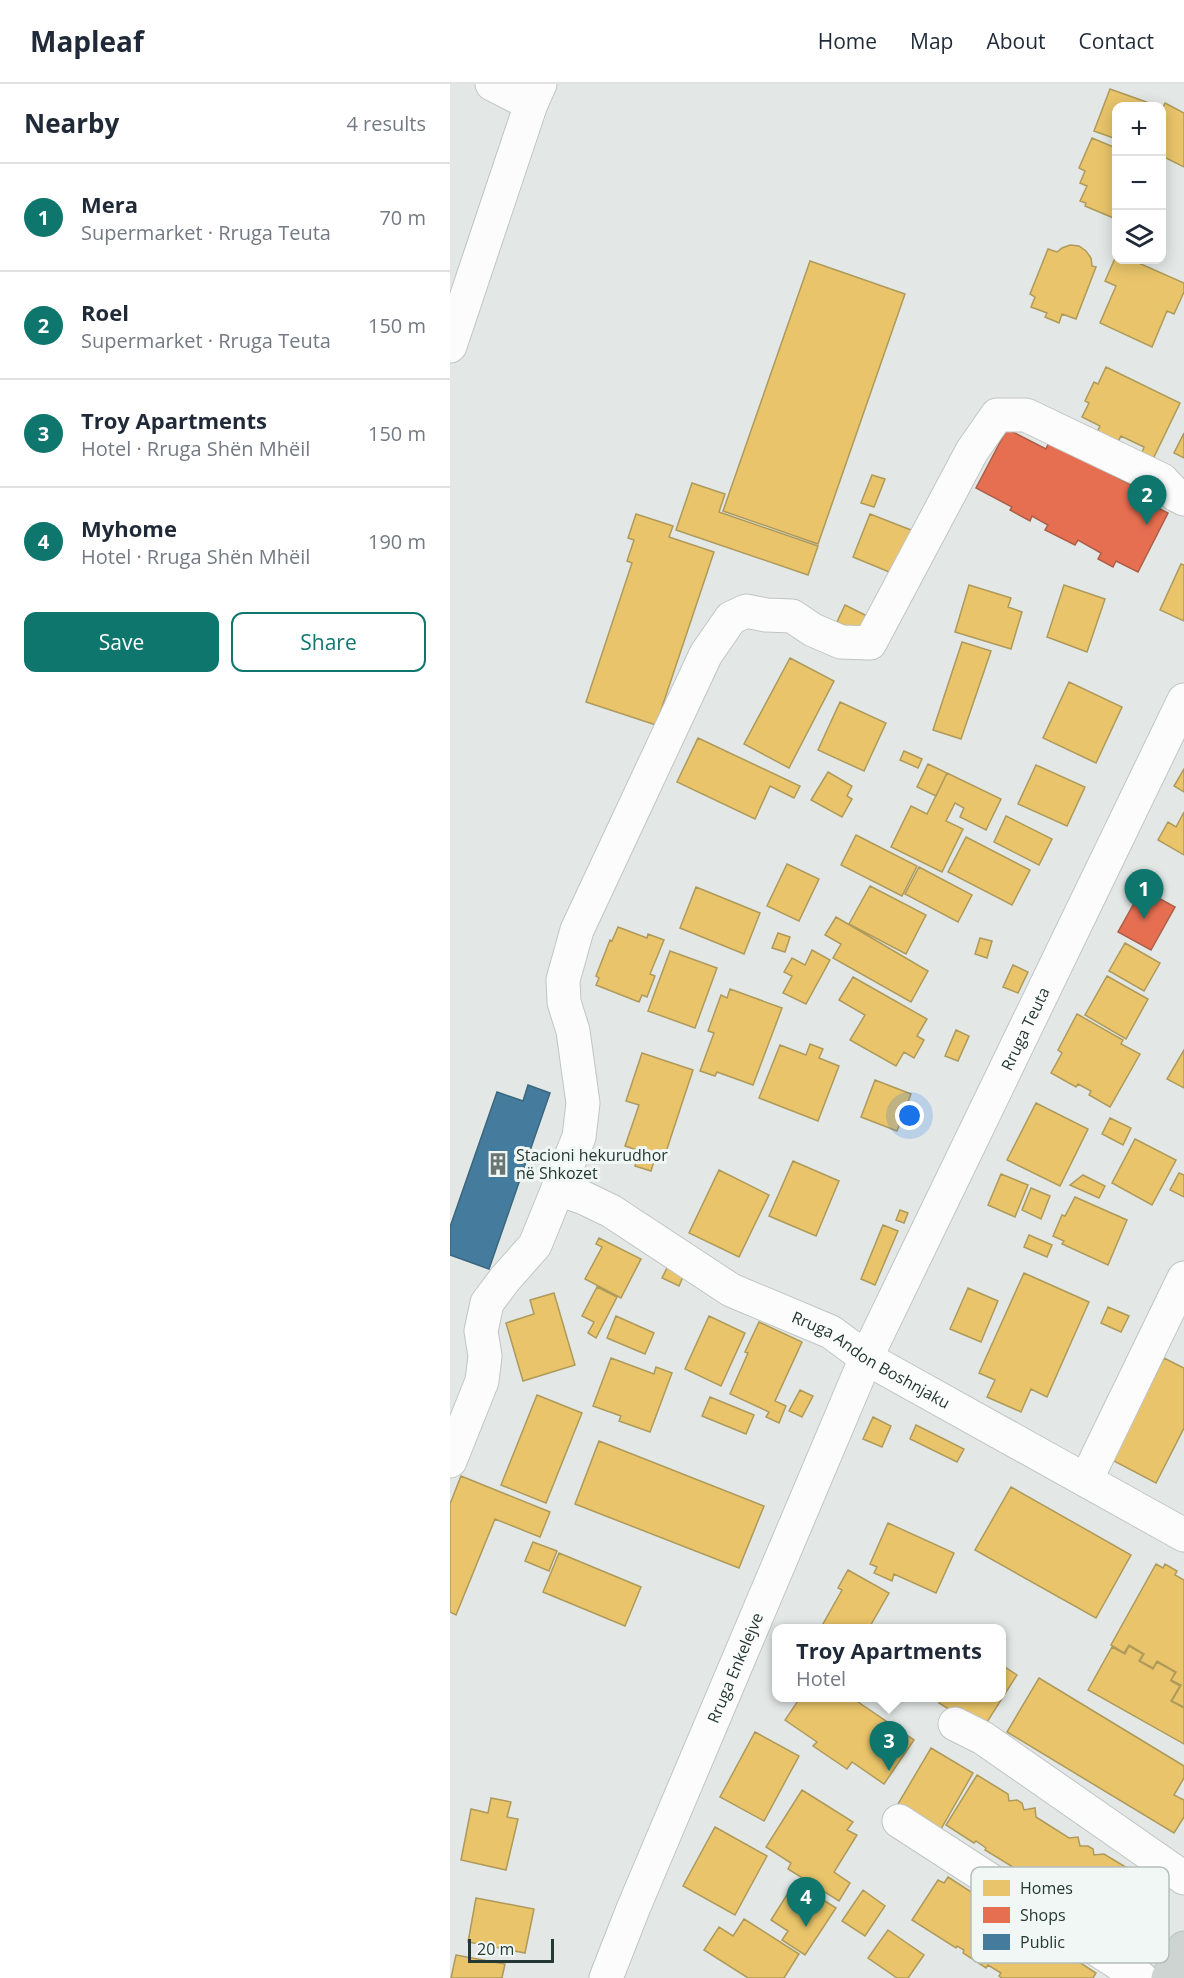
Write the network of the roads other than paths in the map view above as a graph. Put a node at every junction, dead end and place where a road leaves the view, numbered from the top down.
1 (492, 84) edge
2 (535, 94) edge
3 (450, 346) edge
4 (1184, 499) edge
5 (1184, 700) edge
6 (558, 1189) junction
7 (1184, 1278) edge
8 (866, 1358) junction
9 (450, 1461) edge
10 (1086, 1480) junction
11 (1184, 1535) edge
12 (955, 1724) dead end
13 (899, 1821) dead end
14 (1168, 1867) edge
15 (971, 1868) edge
16 (1169, 1868) edge
17 (1184, 1878) edge
18 (1184, 1948) edge
19 (1118, 1963) edge
20 (606, 1978) edge
21 (1141, 1978) edge
22 (1168, 1978) edge

1 - 2 street
2 - 3 street
4 - 6 street
5 - 8 street, Rruga Teuta
6 - 8 street, Rruga Andon Boshnjaku
6 - 9 street
7 - 10 street
8 - 10 street, Rruga Andon Boshnjaku
8 - 20 street, Rruga Enkelejve
10 - 11 street, Rruga Andon Boshnjaku
12 - 14 street
13 - 15 street
16 - 17 street
18 - 22 main road
19 - 21 street

